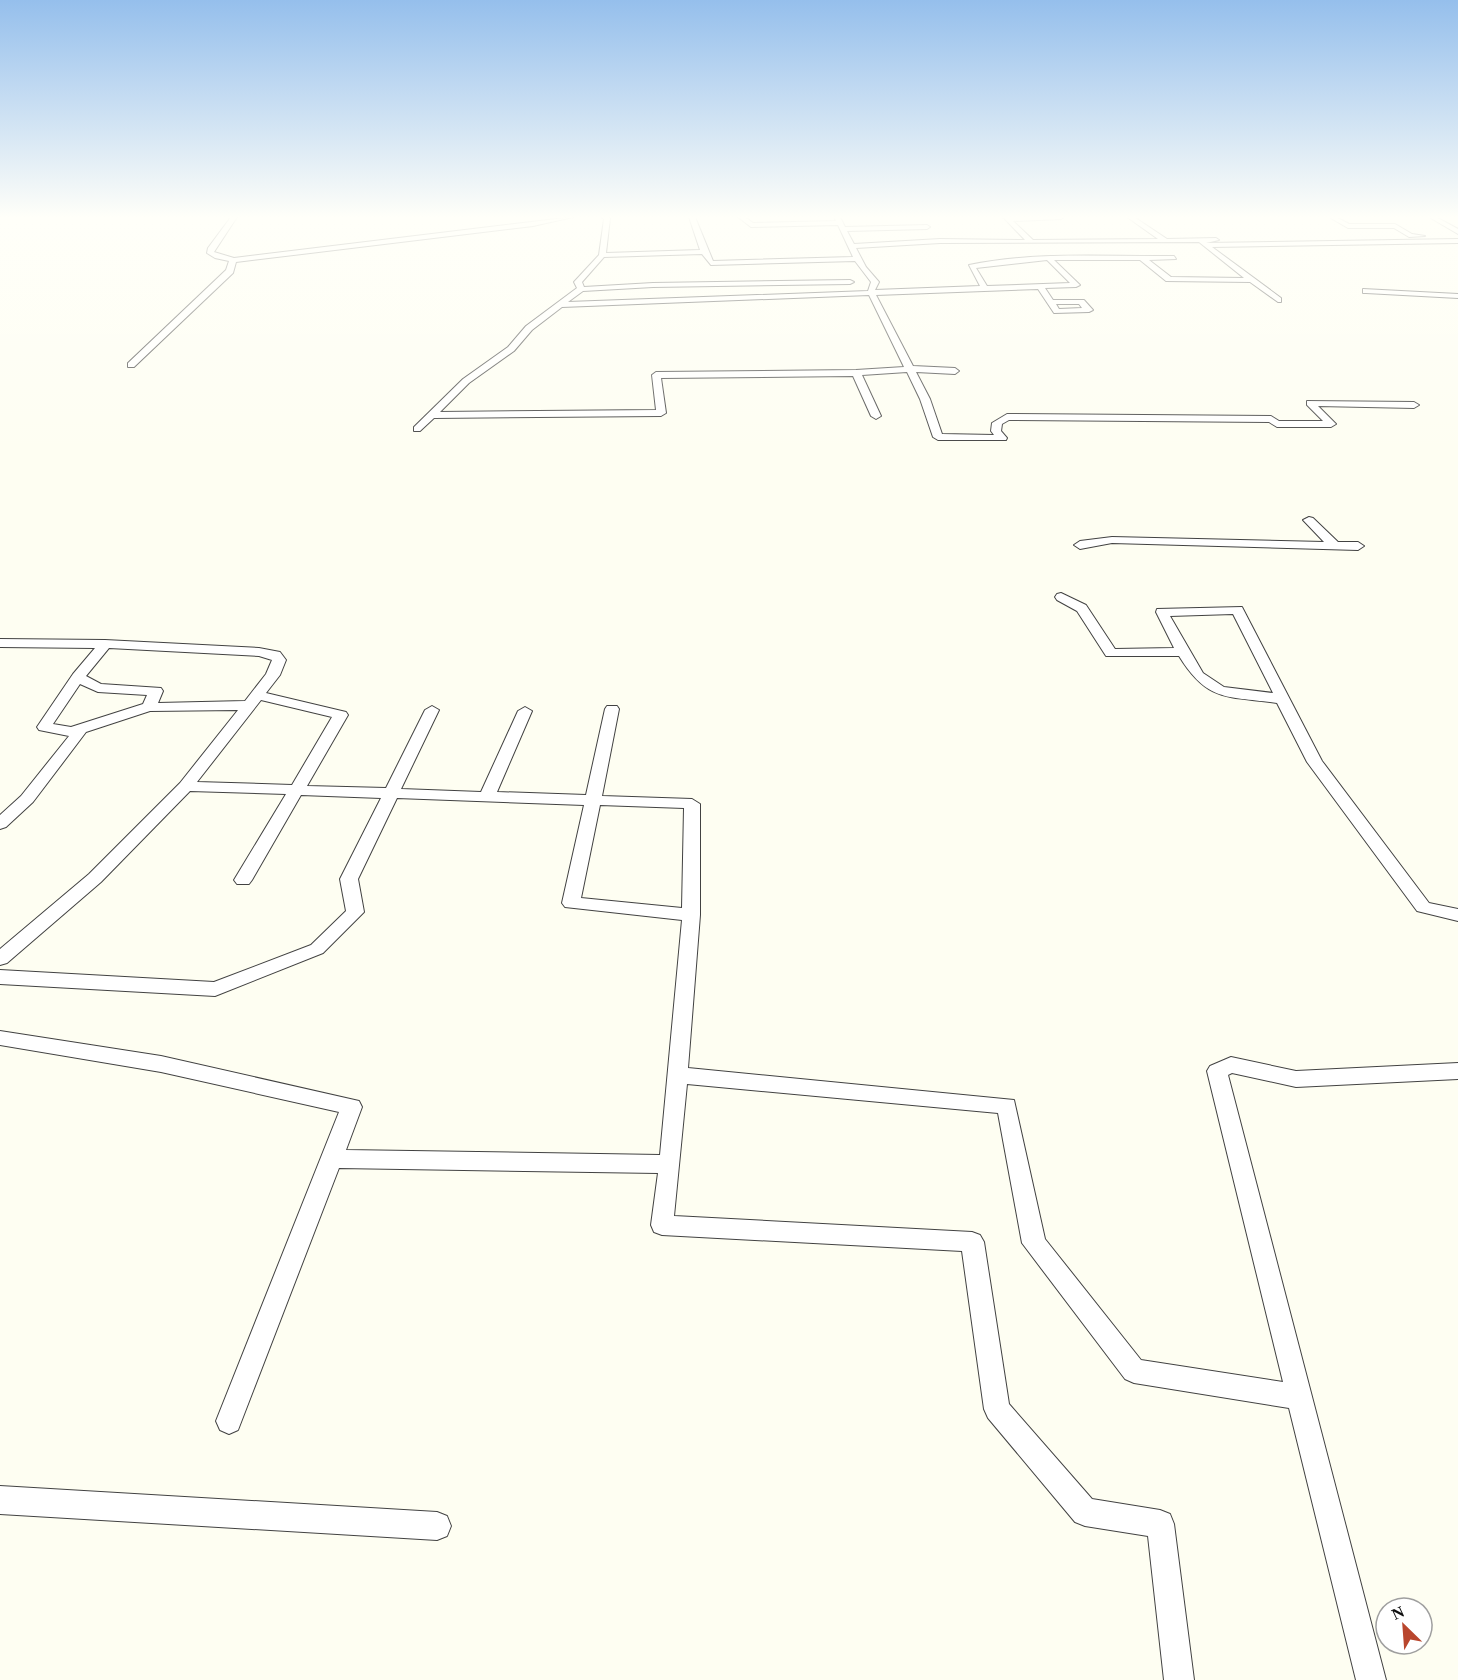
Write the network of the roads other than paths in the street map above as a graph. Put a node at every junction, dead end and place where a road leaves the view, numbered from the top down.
1 (204, 295) edge
2 (572, 295) edge
3 (700, 295) edge
4 (799, 295) edge
5 (873, 295) edge
6 (1047, 295) edge
7 (1272, 295) edge
8 (701, 300) junction
9 (1278, 300) dead end
10 (1052, 302) dead end
11 (559, 305) junction
12 (131, 365) dead end
13 (910, 369) junction
14 (955, 371) dead end
15 (856, 373) junction
16 (1414, 405) dead end
17 (433, 414) junction
18 (876, 417) dead end
19 (417, 429) dead end
20 (1309, 520) dead end
21 (1080, 545) dead end
22 (1334, 545) junction
23 (1358, 546) dead end
24 (1061, 597) dead end
25 (0, 643) edge
26 (105, 644) junction
27 (1183, 652) junction
28 (78, 677) junction
29 (1283, 699) junction
30 (254, 700) junction
31 (149, 707) junction
32 (612, 709) dead end
33 (432, 710) dead end
34 (525, 711) dead end
35 (70, 732) junction
36 (186, 786) junction
37 (296, 790) junction
38 (391, 793) junction
39 (487, 797) junction
40 (594, 801) junction
41 (0, 824) edge
42 (243, 880) dead end
43 (691, 915) junction
44 (1458, 915) edge
45 (0, 958) edge
46 (0, 977) edge
47 (0, 1038) edge
48 (1458, 1071) edge
49 (677, 1075) junction
50 (332, 1159) junction
51 (670, 1164) junction
52 (1299, 1396) junction
53 (229, 1421) dead end
54 (0, 1500) edge
55 (437, 1526) dead end
56 (1179, 1680) edge
57 (1371, 1680) edge

1 - 12 street
2 - 11 street
3 - 8 street
4 - 8 street
5 - 13 street
6 - 10 street
7 - 9 street
8 - 11 street
11 - 17 street
13 - 14 street
13 - 15 street
13 - 16 street
15 - 17 street
15 - 18 street
17 - 19 street
20 - 22 street
21 - 22 street
22 - 23 street
24 - 27 street
25 - 26 street
26 - 28 street
26 - 30 street
27 - 29 street
27 - 29 street
28 - 31 street
28 - 35 street
29 - 44 street
30 - 31 street
30 - 36 street
30 - 37 street
31 - 35 street
32 - 40 street
33 - 38 street
34 - 39 street
35 - 41 street
36 - 37 street
36 - 45 street
37 - 38 street
37 - 42 street
38 - 39 street
38 - 46 street
39 - 40 street
40 - 43 street
40 - 43 street
43 - 49 street
47 - 50 street
48 - 52 street
49 - 51 street
49 - 52 street
50 - 51 street
50 - 53 street
51 - 56 street
52 - 57 street
54 - 55 street

